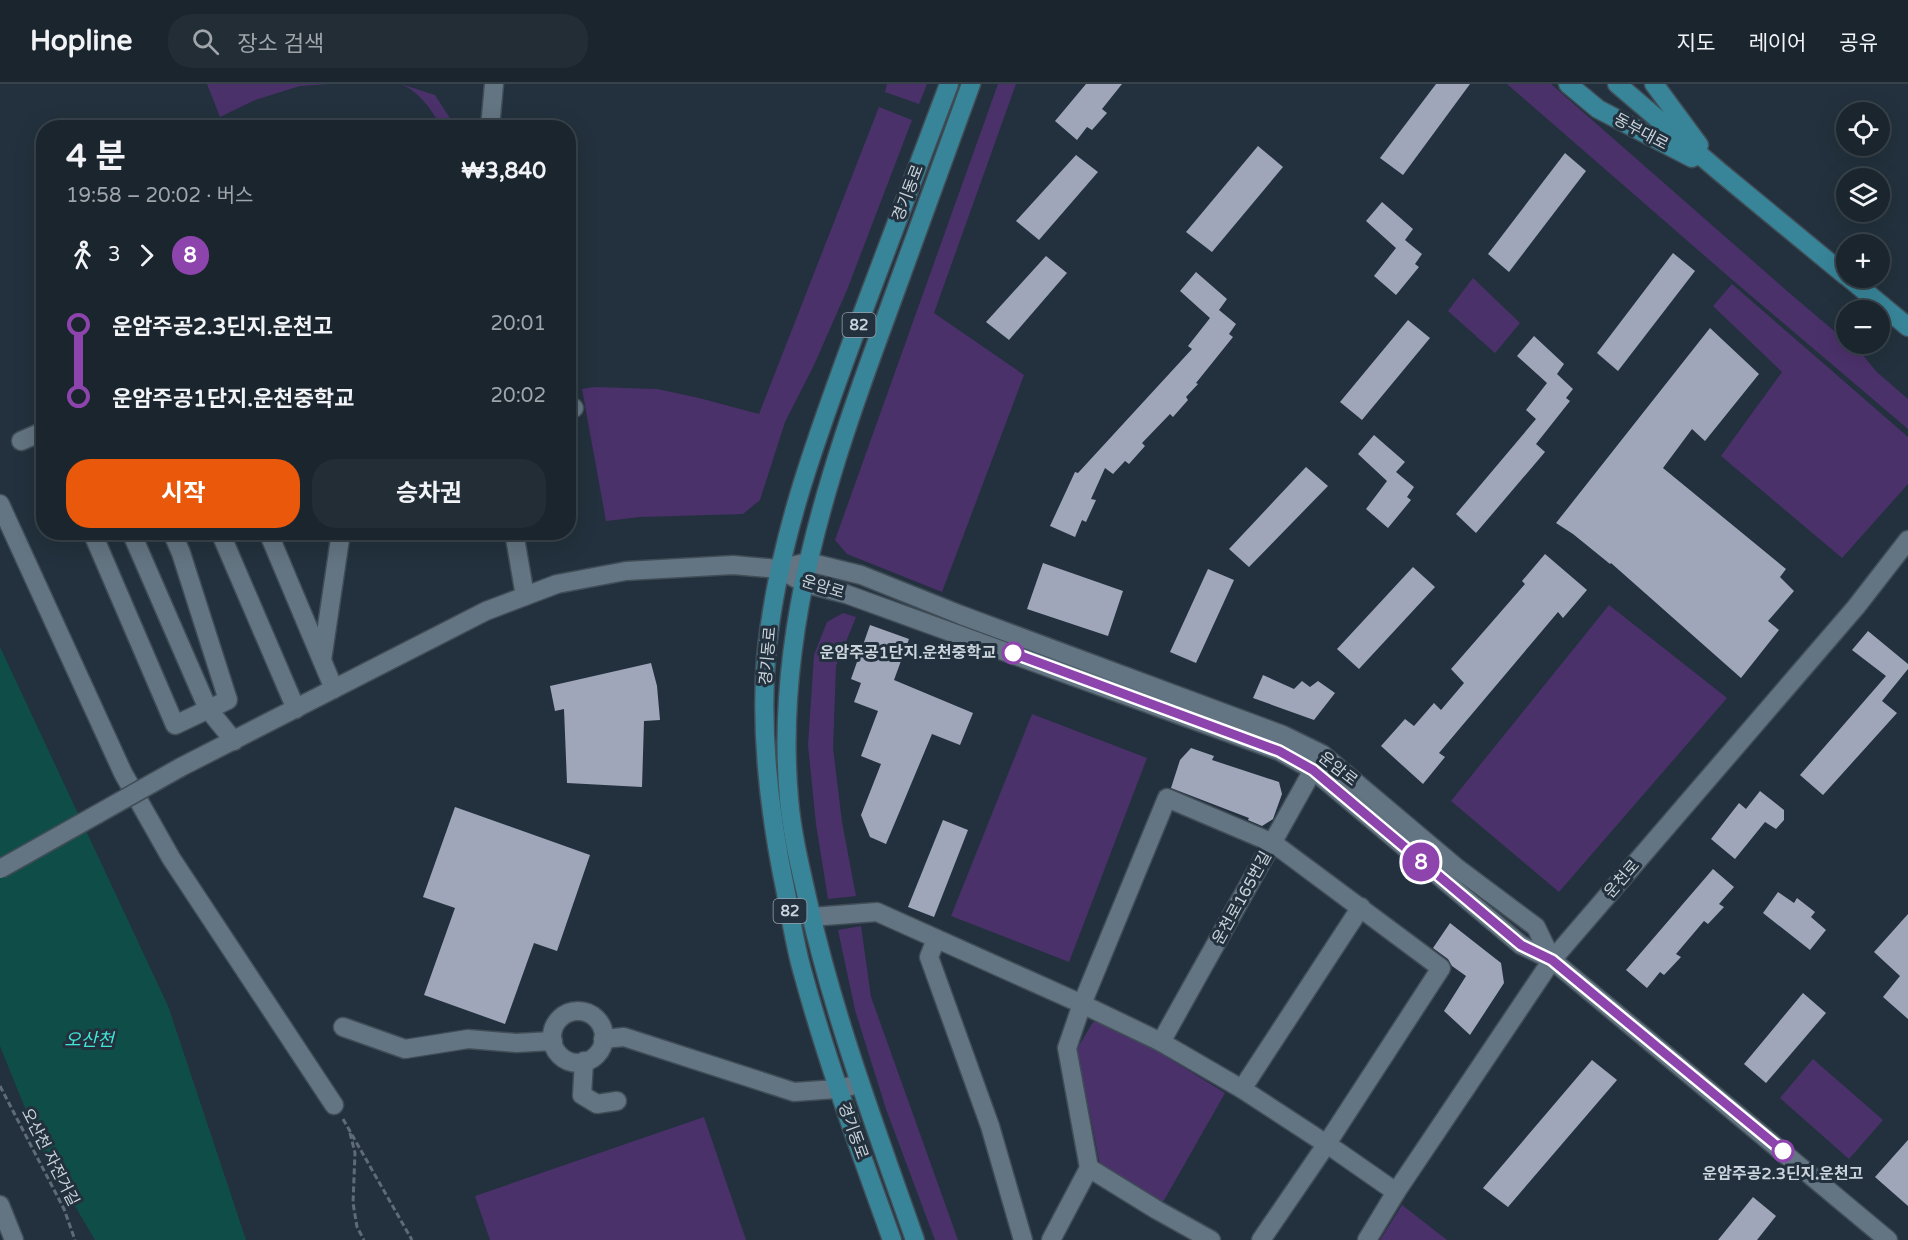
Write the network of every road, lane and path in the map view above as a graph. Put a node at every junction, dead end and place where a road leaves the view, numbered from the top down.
1 (494, 84) edge
2 (949, 84) edge
3 (971, 84) edge
4 (1568, 84) edge
5 (1617, 84) edge
6 (1654, 84) edge
7 (491, 120) edge
8 (1720, 172) junction
9 (1836, 268) edge
10 (1860, 288) edge
11 (1908, 327) edge
12 (36, 434) edge
13 (21, 441) dead end
14 (0, 504) edge
15 (95, 540) edge
16 (134, 540) edge
17 (176, 540) edge
18 (223, 540) edge
19 (271, 540) edge
20 (340, 540) edge
21 (515, 540) edge
22 (1908, 540) edge
23 (808, 562) junction
24 (779, 569) junction
25 (804, 583) junction
26 (525, 596) junction
27 (322, 662) junction
28 (334, 689) junction
29 (208, 709) junction
30 (296, 709) junction
31 (234, 741) junction
32 (1317, 762) junction
33 (1273, 843) junction
34 (0, 869) edge
35 (1361, 907) junction
36 (811, 917) junction
37 (936, 939) junction
38 (1552, 960) junction
39 (1082, 1004) junction
40 (343, 1027) dead end
41 (603, 1039) junction
42 (553, 1041) junction
43 (1161, 1042) junction
44 (584, 1061) junction
45 (860, 1084) junction
46 (0, 1086) edge
47 (837, 1089) junction
48 (1242, 1089) junction
49 (617, 1101) dead end
50 (334, 1105) dead end
51 (1326, 1145) junction
52 (1089, 1168) junction
53 (1396, 1192) junction
54 (0, 1205) edge
55 (14, 1240) edge
56 (75, 1240) edge
57 (364, 1240) edge
58 (412, 1240) edge
59 (892, 1240) edge
60 (915, 1240) edge
61 (1023, 1240) edge
62 (1051, 1240) edge
63 (1211, 1240) edge
64 (1261, 1240) edge
65 (1366, 1240) edge
66 (1888, 1240) edge

1 - 7 street
2 - 24 main road, 경기동로 / 82
3 - 23 main road, 경기동로 / 82
4 - 8 main road, 동부대로
5 - 8 main road, 동부대로
6 - 8 main road, 동부대로
8 - 9 main road, 동부대로
10 - 11 main road, 동부대로
12 - 13 street
14 - 50 street
15 - 29 street
16 - 29 street
17 - 29 street
18 - 30 street
19 - 27 street
20 - 27 street
21 - 26 street
22 - 38 street, 운천로
23 - 24 street, 운암로
23 - 25 main road, 경기동로 / 82
23 - 32 street, 운암로
24 - 25 street, 운암로
24 - 26 street
24 - 47 main road, 경기동로 / 82
25 - 32 street, 운암로
25 - 36 main road, 경기동로 / 82
26 - 28 street
27 - 28 street
28 - 30 street
29 - 31 street
30 - 31 street
31 - 34 street, bridge
32 - 33 street, 운천로165번길
32 - 38 street, 운암로
33 - 35 street
33 - 39 street
33 - 43 street, 운천로165번길
35 - 48 street
35 - 51 street
36 - 37 street
36 - 45 main road, 경기동로 / 82
37 - 39 street
37 - 61 street
38 - 53 street, 운천로
38 - 66 street, 운암로
39 - 43 street
39 - 52 street
40 - 42 street
41 - 42 street
41 - 44 street
41 - 47 street
42 - 44 street
43 - 48 street
44 - 49 street
45 - 47 street
45 - 60 main road, 경기동로 / 82
46 - 56 path, 오산천 자전거길
47 - 59 main road, 경기동로 / 82
48 - 51 street
51 - 53 street
51 - 64 street
52 - 62 street
52 - 63 street
53 - 65 street, 운천로
54 - 55 street
57 - 58 path

